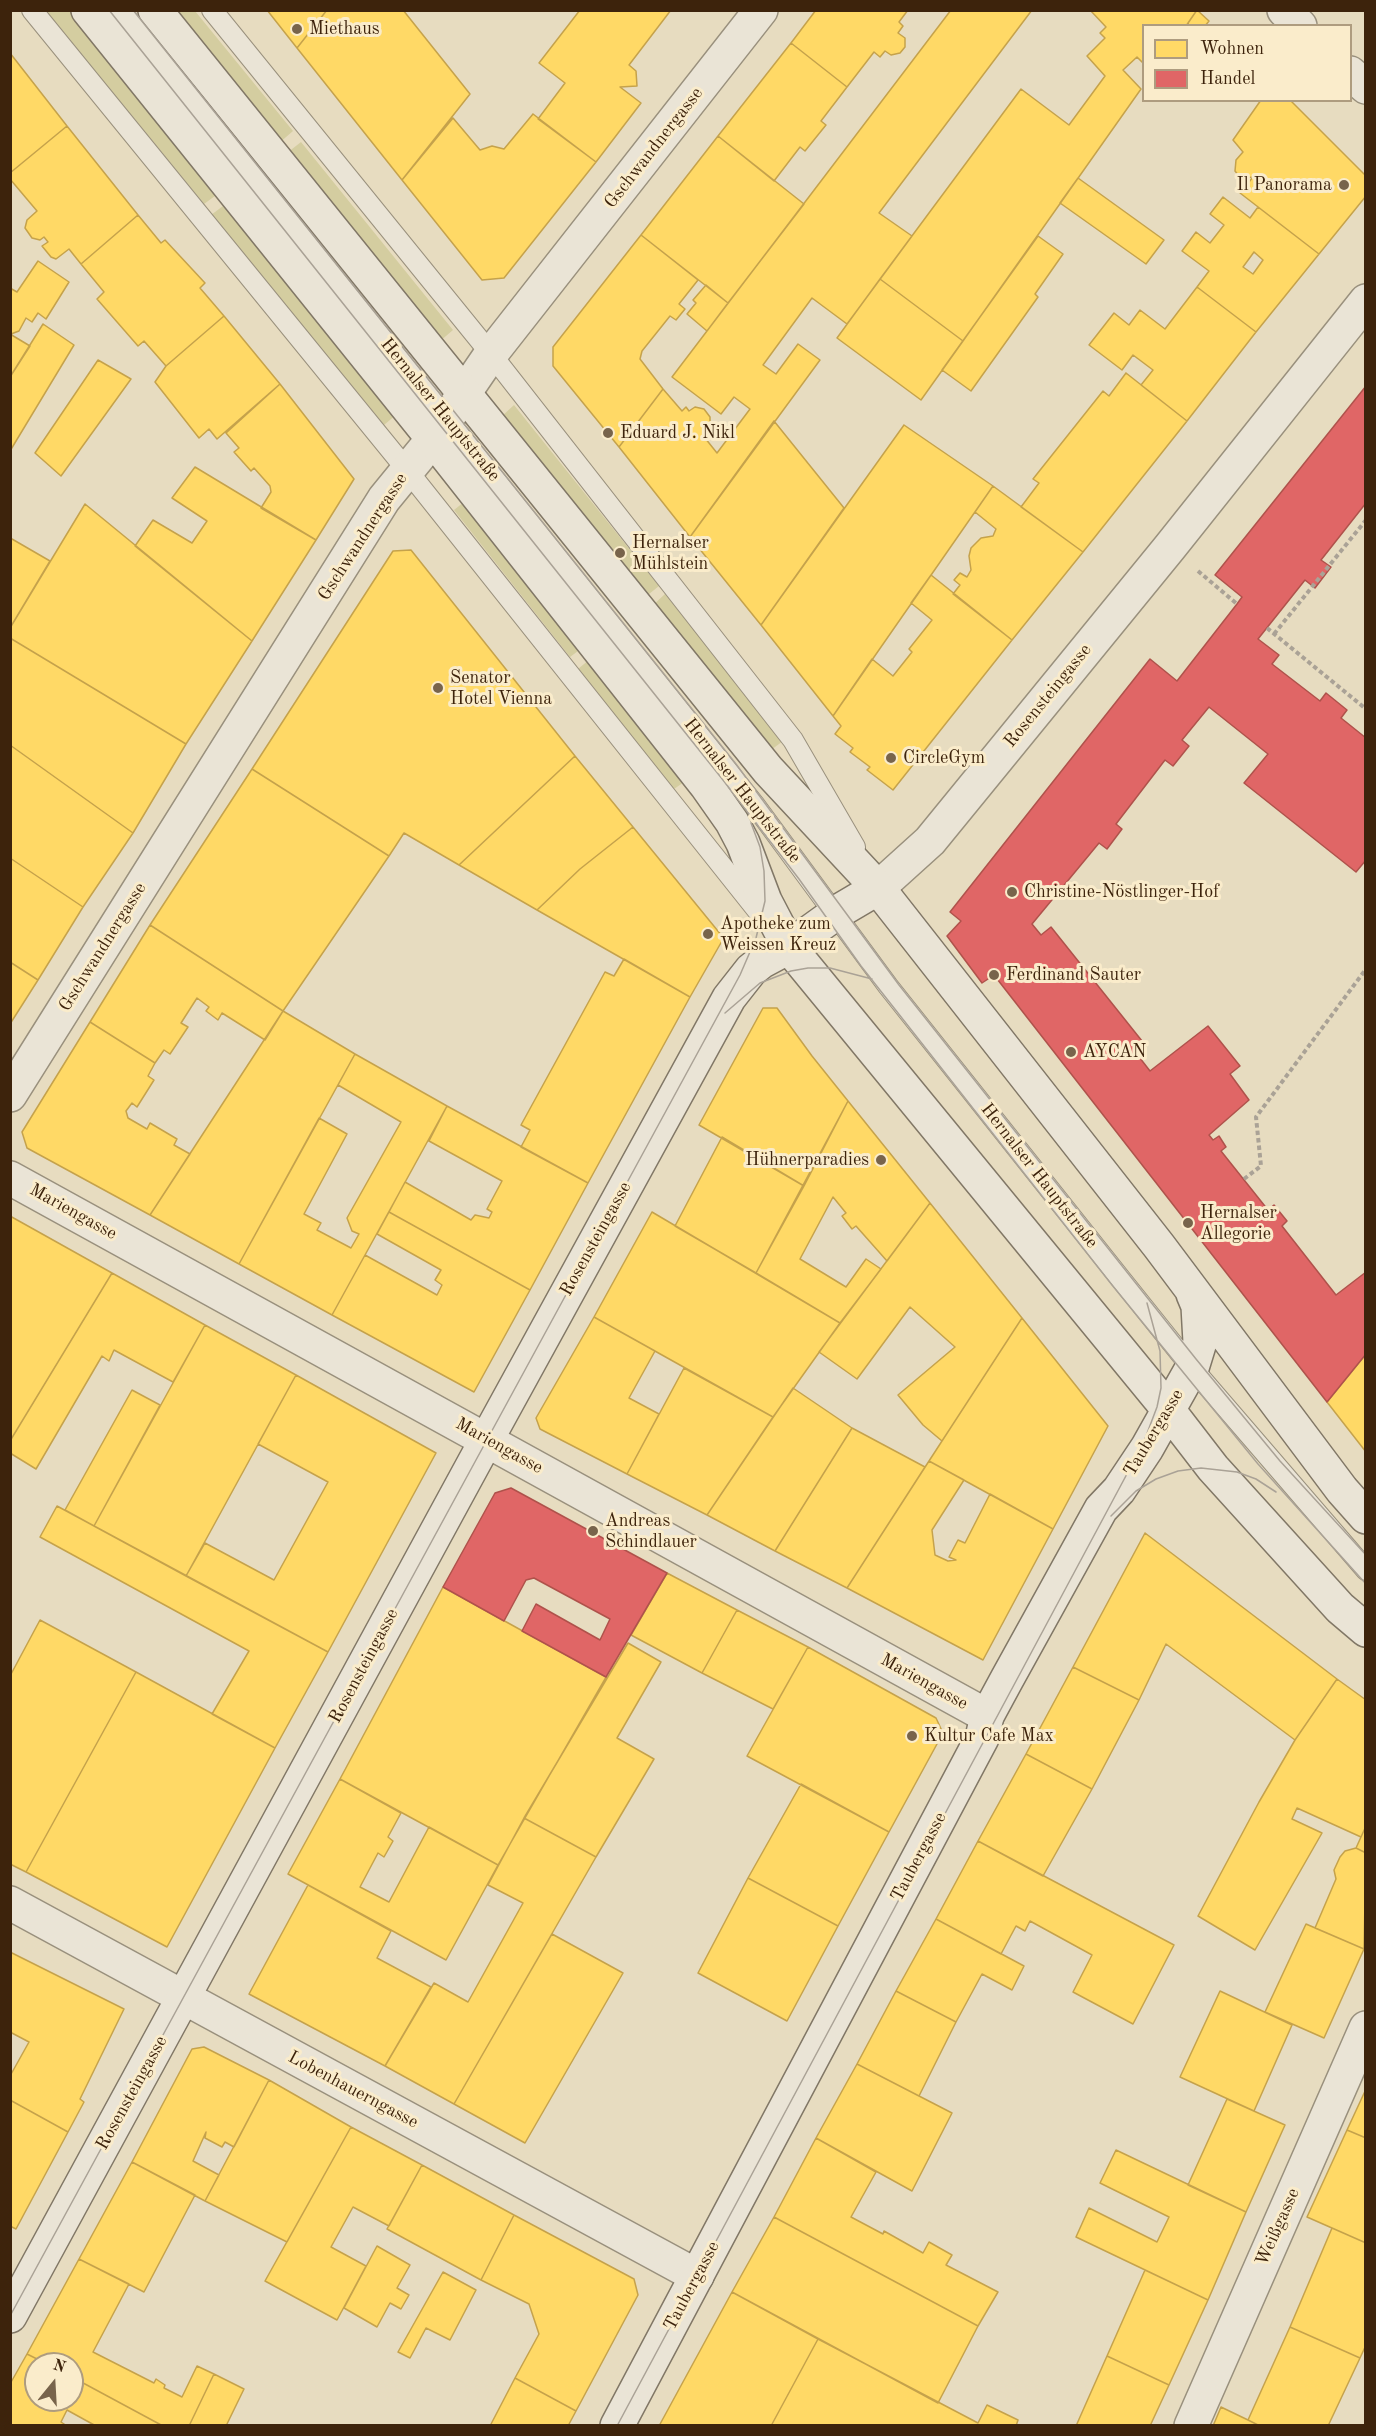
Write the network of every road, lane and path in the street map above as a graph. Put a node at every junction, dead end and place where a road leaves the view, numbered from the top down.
1 (32, 10) edge
2 (88, 10) edge
3 (120, 10) edge
4 (155, 10) edge
5 (212, 10) edge
6 (761, 10) edge
7 (1284, 10) edge
8 (1298, 24) edge
9 (1352, 75) edge
10 (1365, 87) edge
11 (1365, 301) edge
12 (491, 354) junction
13 (448, 418) junction
14 (407, 470) junction
15 (1365, 520) edge
16 (1170, 547) junction
17 (1237, 604) dead end
18 (1267, 628) dead end
19 (1274, 634) junction
20 (1365, 709) edge
21 (878, 888) junction
22 (836, 914) junction
23 (789, 947) junction
24 (1365, 969) edge
25 (10, 1095) edge
26 (10, 1178) edge
27 (1244, 1179) dead end
28 (1191, 1288) junction
29 (1192, 1368) junction
30 (1169, 1411) junction
31 (487, 1439) junction
32 (1365, 1517) edge
33 (1365, 1570) edge
34 (1352, 1607) edge
35 (1365, 1630) edge
36 (987, 1716) junction
37 (10, 1903) edge
38 (184, 1999) junction
39 (1365, 2028) edge
40 (697, 2276) junction
41 (10, 2316) edge
42 (616, 2426) edge
43 (1191, 2426) edge

1 - 14 lane, Hernalser Hauptstraße
2 - 13 street, Hernalser Hauptstraße
3 - 13 lane, Hernalser Hauptstraße
4 - 13 street, Hernalser Hauptstraße
5 - 12 lane, Hernalser Hauptstraße
6 - 12 street, Gschwandnergasse
7 - 8 street
9 - 10 street
11 - 16 street, Rosensteingasse
12 - 13 street, Gschwandnergasse
12 - 21 lane, Hernalser Hauptstraße
13 - 14 street, Gschwandnergasse
13 - 21 street, Hernalser Hauptstraße
13 - 22 lane, Hernalser Hauptstraße
13 - 23 street, Hernalser Hauptstraße
14 - 23 lane, Hernalser Hauptstraße
14 - 25 street, Gschwandnergasse
15 - 19 path
16 - 17 path
16 - 21 street, Rosensteingasse
18 - 19 path
19 - 20 path
21 - 22 street, Rosensteingasse
21 - 28 street, Hernalser Hauptstraße
22 - 23 street, Rosensteingasse
22 - 29 lane, Hernalser Hauptstraße
23 - 30 street, Hernalser Hauptstraße
23 - 31 street, Rosensteingasse
24 - 27 path
26 - 31 street, Mariengasse
28 - 29 street, Taubergasse
28 - 32 street, Hernalser Hauptstraße
29 - 30 street, Taubergasse
29 - 33 lane, Hernalser Hauptstraße
30 - 34 street, Hernalser Hauptstraße
30 - 36 street, Taubergasse
31 - 36 street, Mariengasse
31 - 38 street, Rosensteingasse
34 - 35 street, Hernalser Hauptstraße
36 - 40 street, Taubergasse
37 - 38 street, Lobenhauerngasse
38 - 40 street, Lobenhauerngasse
38 - 41 street, Rosensteingasse
39 - 43 street, Weißgasse
40 - 42 street, Taubergasse

